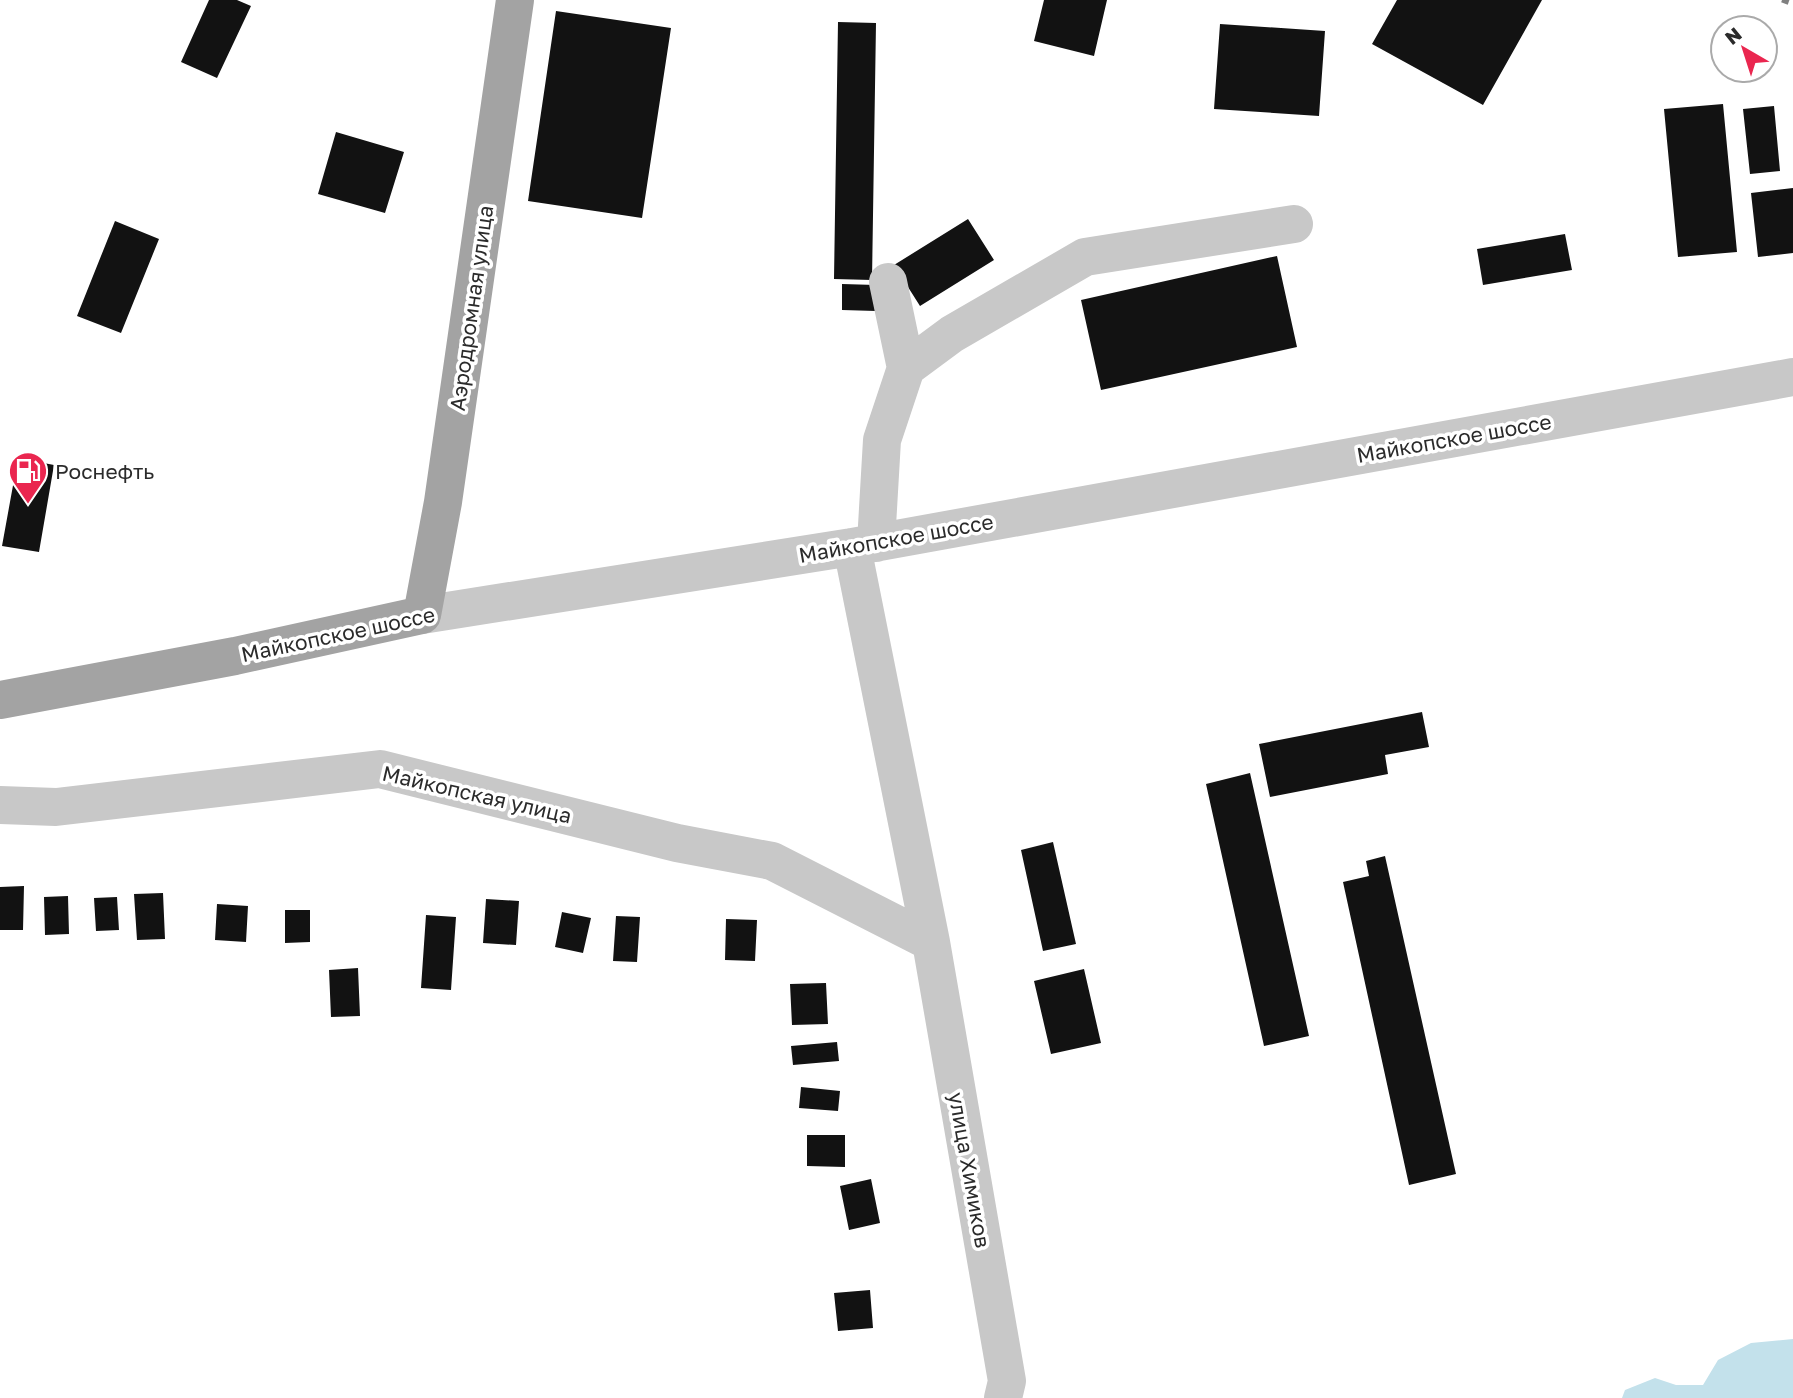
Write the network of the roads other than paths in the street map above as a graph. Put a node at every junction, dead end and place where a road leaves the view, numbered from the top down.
1 (515, 0) edge
2 (1294, 224) dead end
3 (888, 282) dead end
4 (906, 368) junction
5 (1793, 377) edge
6 (864, 545) junction
7 (422, 615) junction
8 (0, 700) edge
9 (0, 805) edge
10 (931, 942) junction
11 (1010, 1393) edge

1 - 7 main road, Аэродромная улица
2 - 4 street
3 - 4 street
4 - 6 street, улица Химиков
5 - 6 street, Майкопское шоссе
6 - 7 street, Майкопское шоссе
6 - 10 street, улица Химиков
7 - 8 main road, Майкопское шоссе
9 - 10 street, Майкопская улица
10 - 11 street, улица Химиков

